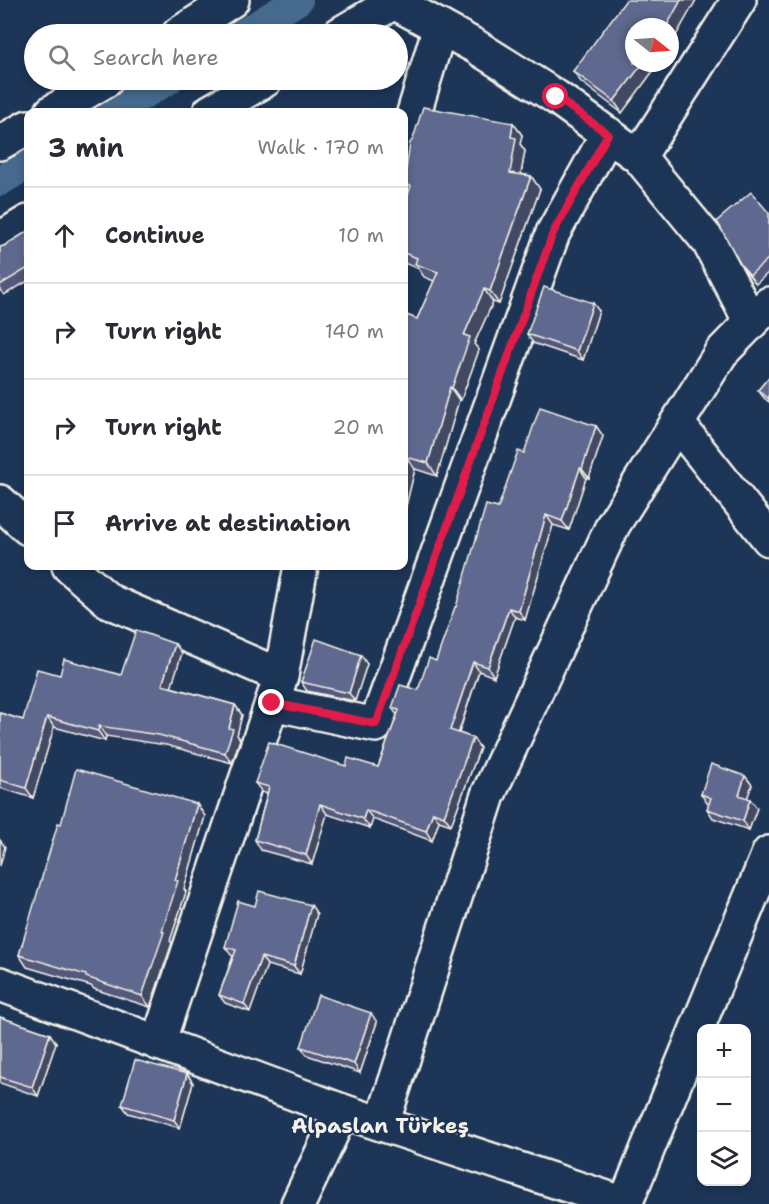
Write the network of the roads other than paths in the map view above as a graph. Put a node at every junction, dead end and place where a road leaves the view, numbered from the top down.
1 (232, 0) edge
2 (739, 0) edge
3 (395, 1) edge
4 (195, 24) edge
5 (357, 24) edge
6 (440, 27) junction
7 (89, 90) edge
8 (248, 90) edge
9 (59, 108) edge
10 (217, 108) edge
11 (24, 129) edge
12 (408, 133) edge
13 (608, 134) junction
14 (0, 143) edge
15 (639, 157) junction
16 (24, 224) edge
17 (0, 239) edge
18 (760, 313) edge
19 (677, 423) junction
20 (0, 502) edge
21 (24, 524) edge
22 (769, 539) edge
23 (73, 570) edge
24 (300, 570) edge
25 (277, 689) junction
26 (769, 853) edge
27 (0, 984) edge
28 (158, 1043) junction
29 (342, 1111) junction
30 (382, 1124) junction
31 (298, 1204) edge

1 - 4 street
2 - 15 street
3 - 5 street
3 - 6 street
6 - 12 street
6 - 13 street
7 - 9 street
8 - 10 street
11 - 14 street
13 - 15 street
13 - 25 street
15 - 18 street
16 - 17 street
18 - 19 street
19 - 22 street
19 - 30 street
20 - 21 street
23 - 25 street
24 - 25 street
25 - 28 street
26 - 30 street
27 - 28 street
28 - 29 street
29 - 30 street
29 - 31 street

